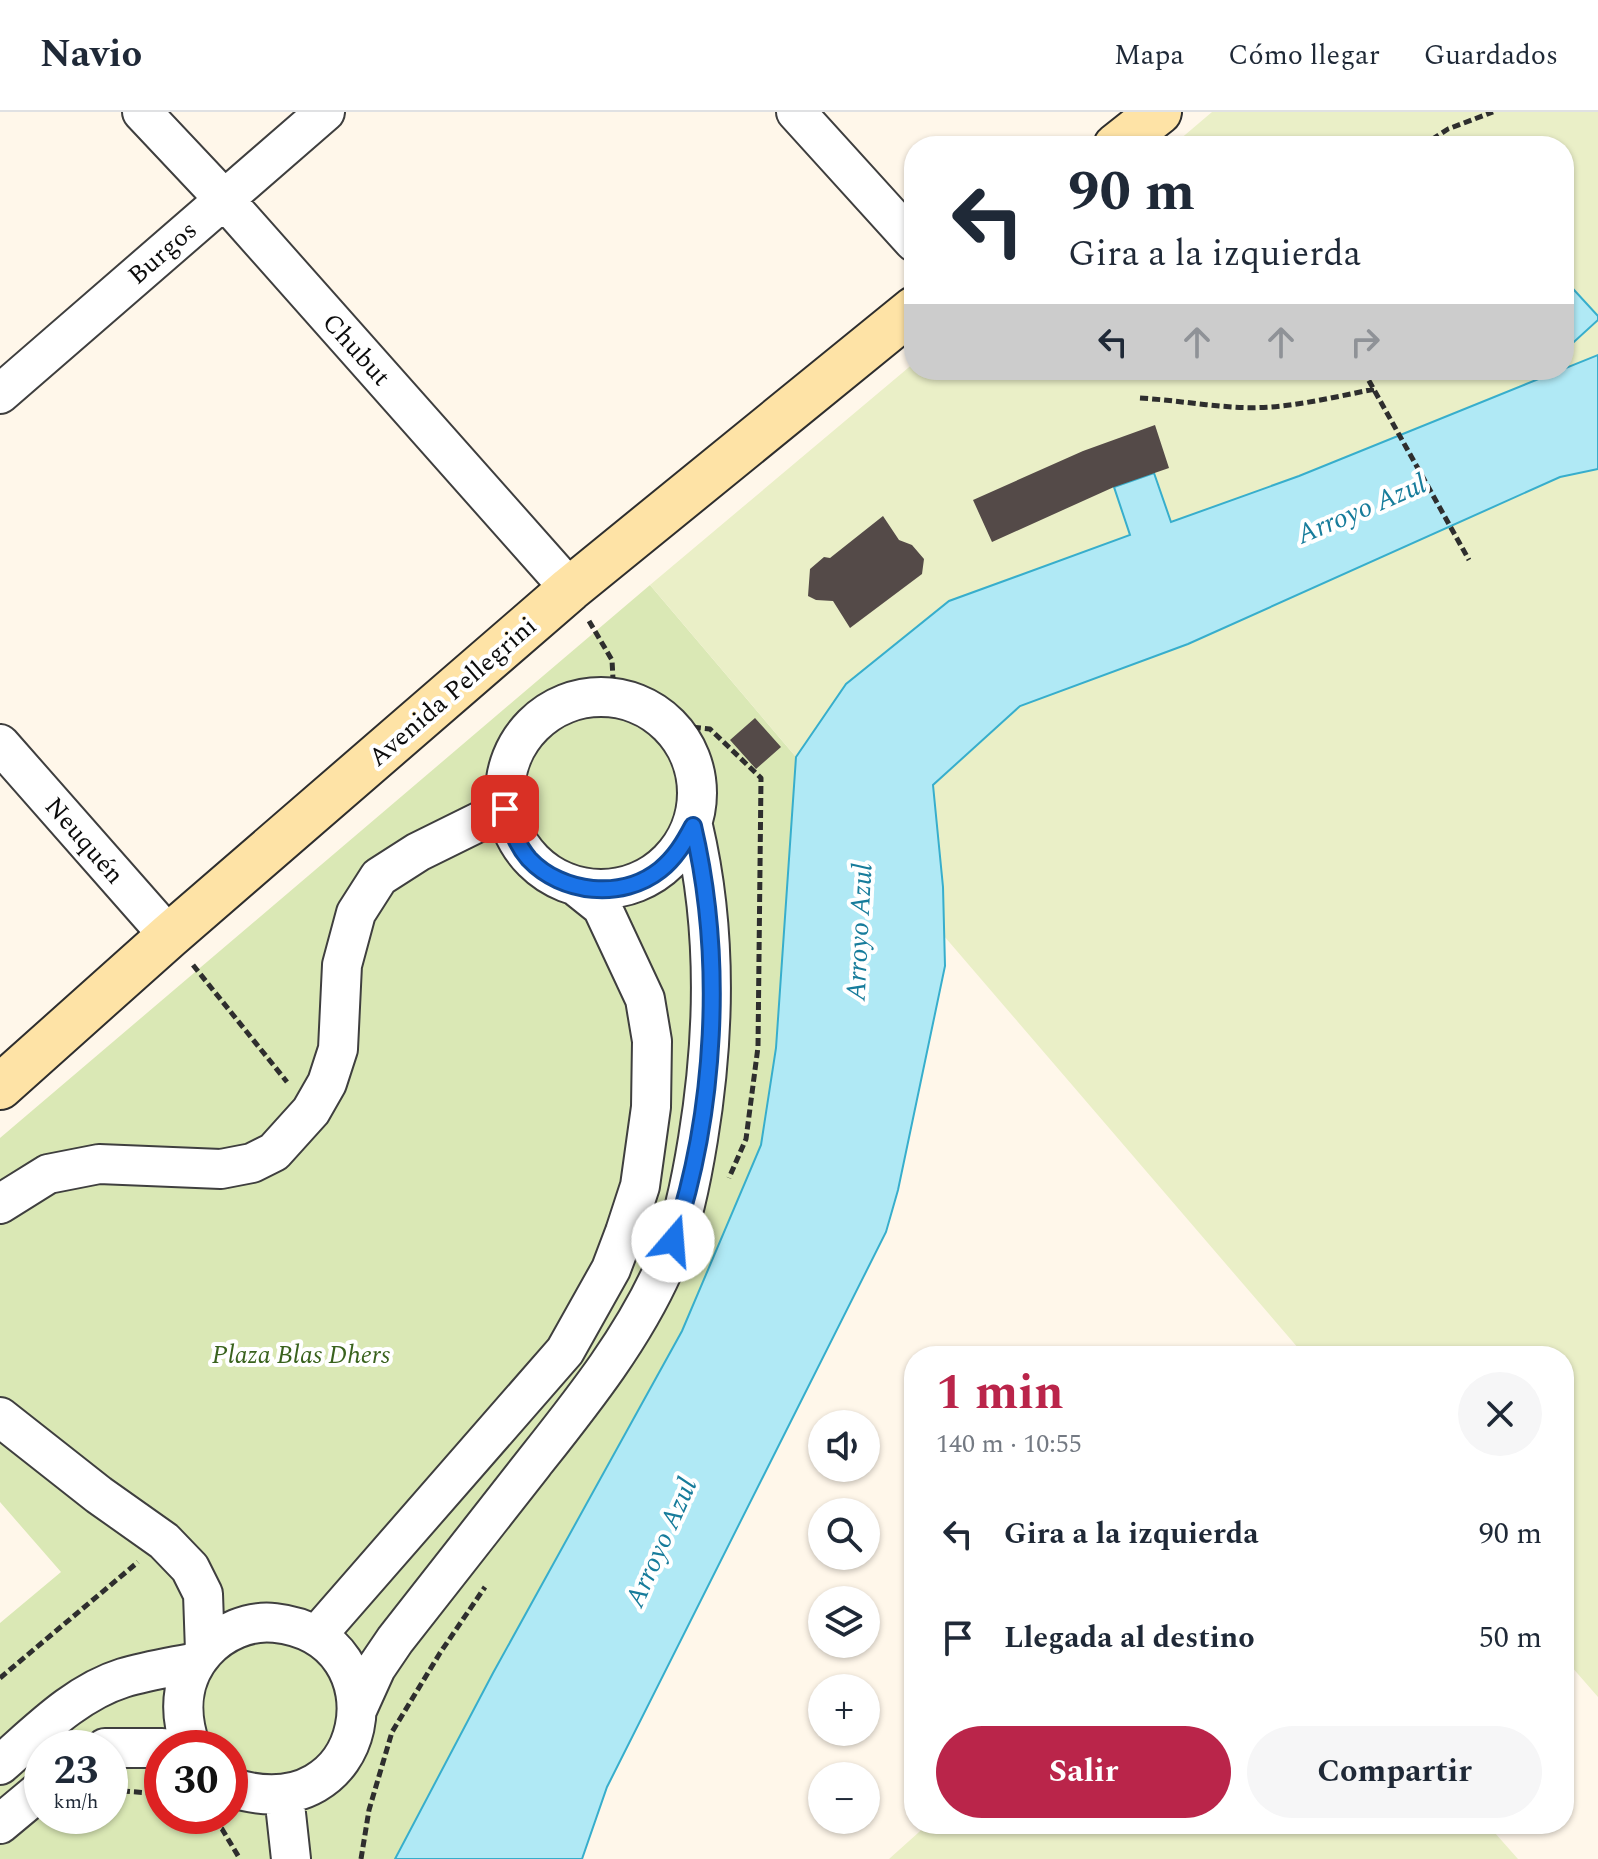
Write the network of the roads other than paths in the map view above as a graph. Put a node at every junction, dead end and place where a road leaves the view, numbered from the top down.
1 (142, 112) edge
2 (325, 112) edge
3 (796, 112) edge
4 (1159, 112) edge
5 (1129, 136) edge
6 (223, 198) junction
7 (904, 231) edge
8 (904, 317) edge
9 (0, 394) edge
10 (570, 589) junction
11 (0, 744) edge
12 (505, 809) junction
13 (693, 826) junction
14 (577, 887) junction
15 (169, 936) junction
16 (0, 1087) edge
17 (0, 1204) edge
18 (0, 1417) edge
19 (317, 1635) junction
20 (200, 1656) junction
21 (357, 1710) junction
22 (185, 1730) edge
23 (0, 1765) edge
24 (248, 1793) edge
25 (284, 1795) junction
26 (24, 1804) edge
27 (0, 1824) edge
28 (291, 1859) edge

1 - 6 street, Chubut
2 - 6 street, Burgos
3 - 7 street
4 - 5 main road
6 - 9 street, Burgos
6 - 10 street, Chubut
8 - 10 main road, Avenida Pellegrini
10 - 15 main road, Avenida Pellegrini
11 - 15 street, Neuquén
12 - 13 street
12 - 14 street
12 - 17 street
13 - 14 street
13 - 21 street
14 - 19 street
15 - 16 main road, Avenida Pellegrini
18 - 20 street
19 - 20 street
19 - 21 street
20 - 22 street
20 - 23 street
21 - 25 street
24 - 25 street
25 - 28 street
26 - 27 street

